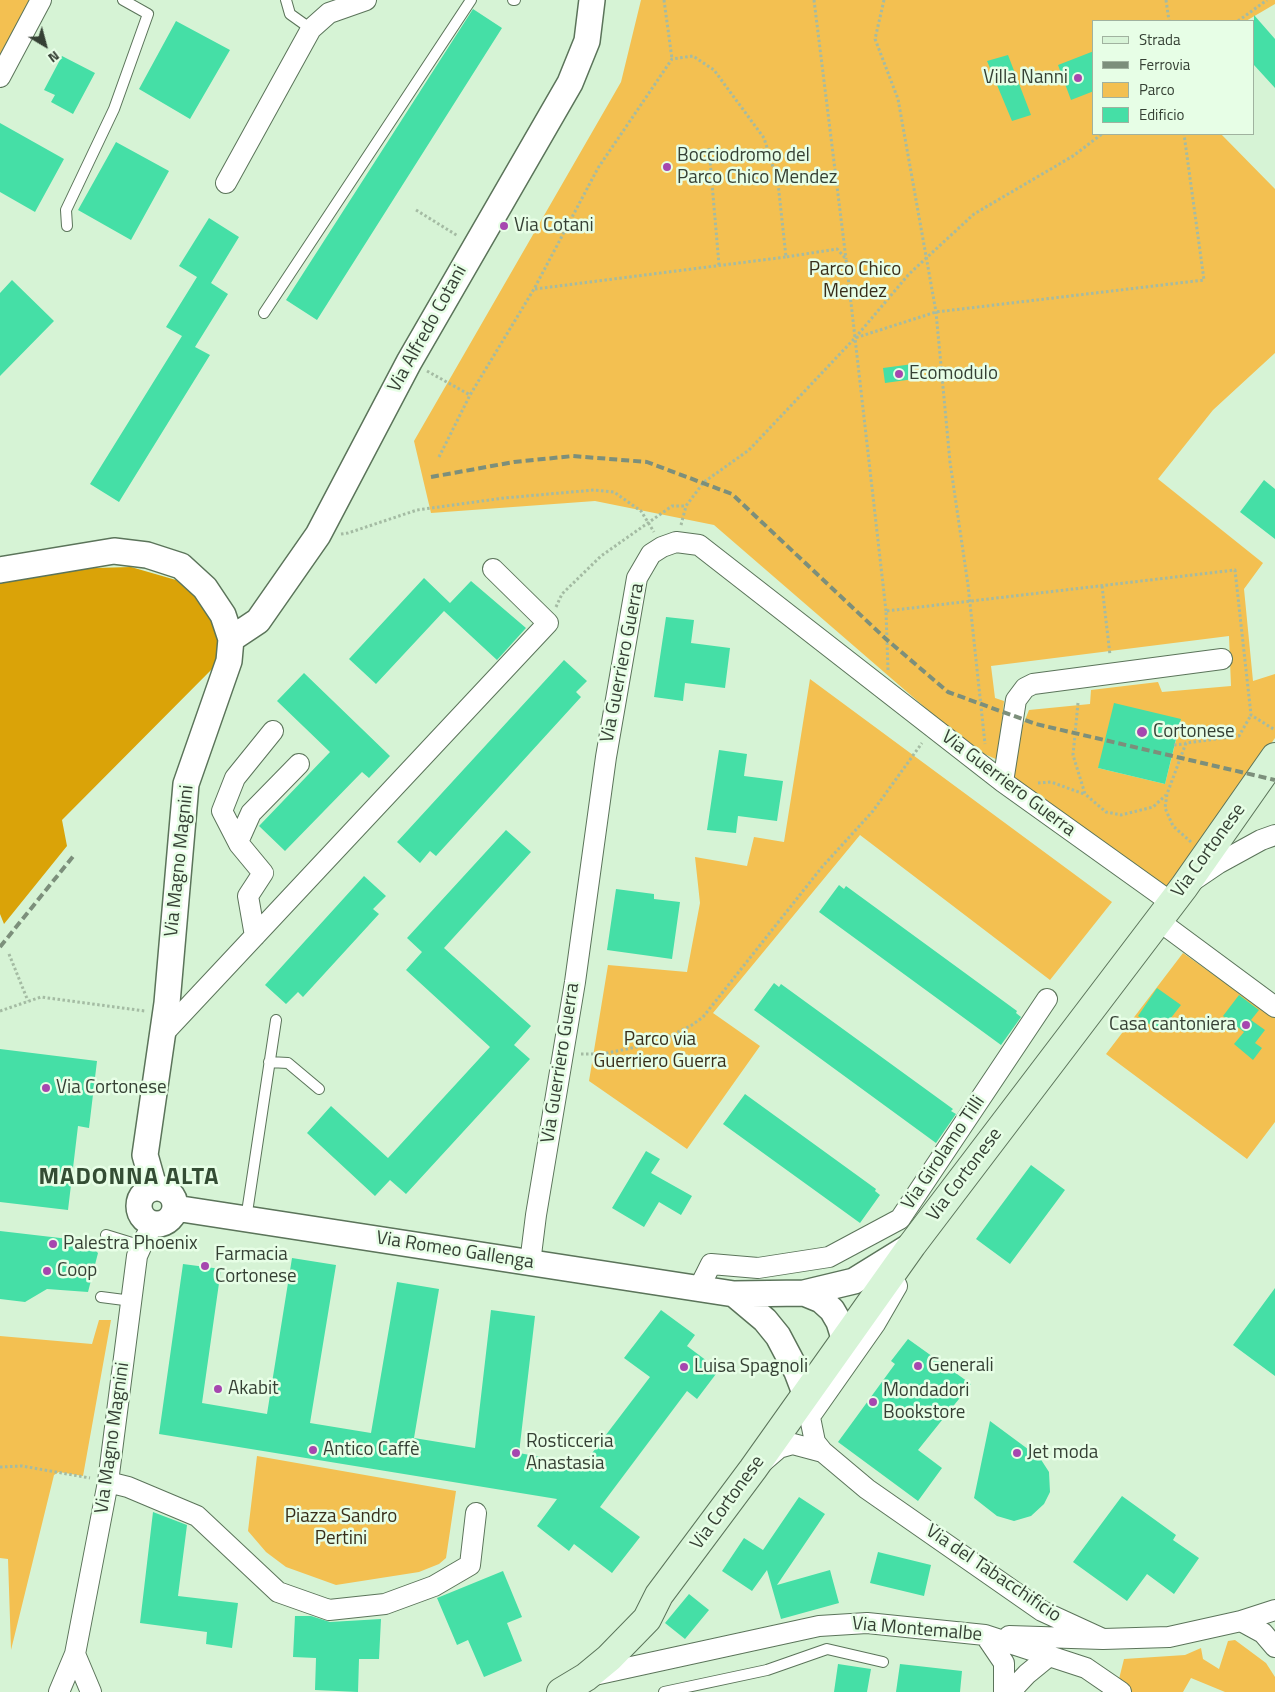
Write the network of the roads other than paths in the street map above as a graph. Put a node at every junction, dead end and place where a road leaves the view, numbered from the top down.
1 (41, 0) edge
2 (123, 0) edge
3 (286, 0) edge
4 (366, 0) edge
5 (471, 0) edge
6 (592, 0) edge
7 (311, 29) junction
8 (0, 77) edge
9 (226, 183) dead end
10 (67, 226) dead end
11 (264, 314) dead end
12 (493, 569) dead end
13 (0, 570) edge
14 (231, 639) junction
15 (1222, 659) dead end
16 (273, 732) dead end
17 (1275, 757) edge
18 (299, 764) dead end
19 (1011, 787) junction
20 (1275, 835) edge
21 (238, 842) junction
22 (1172, 904) junction
23 (255, 936) junction
24 (1047, 999) dead end
25 (1275, 1007) edge
26 (276, 1020) dead end
27 (164, 1024) junction
28 (269, 1062) junction
29 (319, 1089) dead end
30 (154, 1187) junction
31 (175, 1208) junction
32 (246, 1219) junction
33 (154, 1224) junction
34 (106, 1235) dead end
35 (912, 1245) junction
36 (142, 1246) junction
37 (530, 1263) junction
38 (699, 1288) junction
39 (804, 1293) junction
40 (734, 1294) junction
41 (101, 1297) dead end
42 (132, 1301) junction
43 (778, 1336) junction
44 (844, 1338) junction
45 (801, 1410) junction
46 (823, 1452) junction
47 (753, 1469) junction
48 (108, 1482) junction
49 (476, 1513) dead end
50 (659, 1595) junction
51 (1275, 1610) edge
52 (1242, 1621) junction
53 (985, 1635) junction
54 (1103, 1639) junction
55 (1275, 1648) edge
56 (75, 1654) junction
57 (1049, 1656) junction
58 (884, 1662) dead end
59 (586, 1677) junction
60 (59, 1692) edge
61 (91, 1692) edge
62 (544, 1692) edge
63 (560, 1692) edge
64 (664, 1692) edge
65 (1004, 1692) edge
66 (1010, 1692) edge
67 (1121, 1692) edge

1 - 8 street
2 - 10 lane
3 - 7 lane
4 - 7 street
5 - 11 lane
6 - 14 street, Via Alfredo Cotani
7 - 9 street
12 - 23 street
13 - 14 street, Via Magno Magnini
14 - 27 street, Via Magno Magnini
15 - 19 street
16 - 21 street, Via Magno Magnini
17 - 22 main road, Via Cortonese
18 - 21 street
19 - 22 street, Via Guerriero Guerra
19 - 37 street, Via Guerriero Guerra
20 - 22 street
21 - 23 street, Via Magno Magnini
22 - 25 street, Via Guerriero Guerra
22 - 35 main road, Via Cortonese
23 - 27 street
24 - 38 street, Via Girolamo Tilli
26 - 28 lane
27 - 30 street, Via Magno Magnini
28 - 29 lane
28 - 32 lane
30 - 31 street
30 - 33 street
31 - 32 street, Via Romeo Gallenga
31 - 33 street
32 - 37 street, Via Romeo Gallenga
33 - 36 street, Via Magno Magnini
34 - 36 lane
35 - 39 street, Via Romeo Gallenga
35 - 44 main road, Via Cortonese
35 - 45 street
36 - 42 street, Via Magno Magnini
37 - 38 street, Via Romeo Gallenga
38 - 40 street, Via Romeo Gallenga
39 - 40 street, Via Romeo Gallenga
39 - 44 street, Via Romeo Gallenga
40 - 43 street
41 - 42 lane
42 - 48 street, Via Magno Magnini
43 - 45 street
43 - 45 street
44 - 45 main road, Via Cortonese
45 - 46 street, Via del Tabacchificio
45 - 47 main road, Via Cortonese
46 - 47 street, Via del Tabacchificio
46 - 54 street, Via del Tabacchificio
47 - 50 main road, Via Cortonese
48 - 49 street
48 - 56 street, Via Magno Magnini
50 - 59 main road, Via Cortonese
50 - 62 main road, Via Cortonese
51 - 52 street, Via del Tabacchificio
52 - 54 street, Via del Tabacchificio
52 - 55 street
53 - 54 street
53 - 57 street, Via Montemalbe
53 - 59 street, Via Montemalbe
53 - 65 street
56 - 60 street, Via Magno Magnini
56 - 61 street
57 - 66 street
57 - 67 street, Via Montemalbe
58 - 64 lane
59 - 63 main road, Via Cortonese

